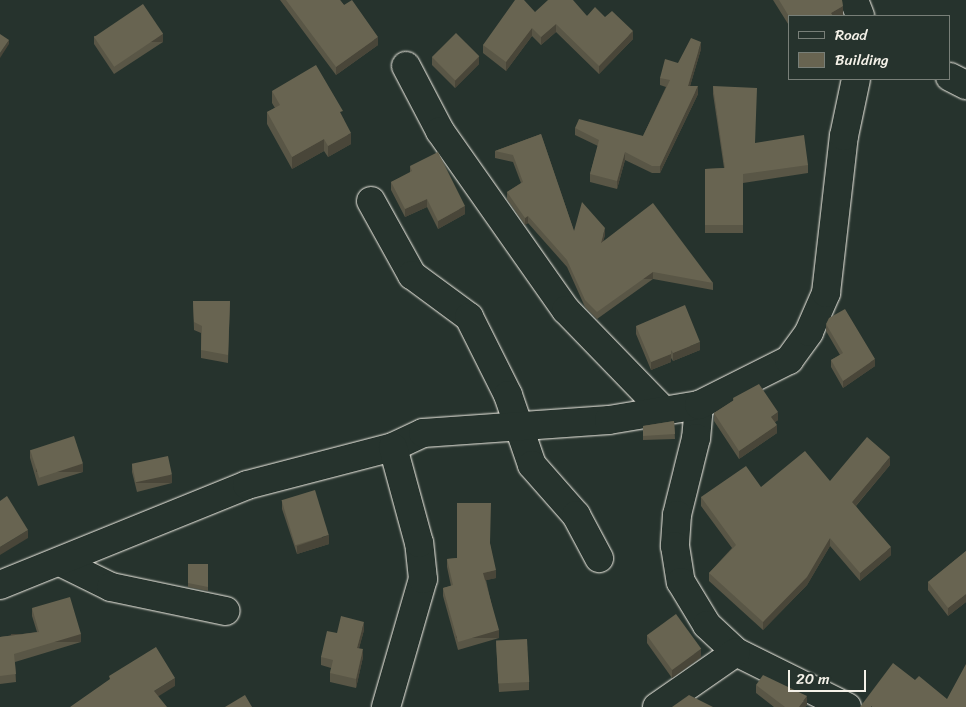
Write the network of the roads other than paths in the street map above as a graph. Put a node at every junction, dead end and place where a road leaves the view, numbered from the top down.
1 (854, 0) edge
2 (860, 15) edge
3 (406, 66) dead end
4 (951, 78) edge
5 (856, 80) edge
6 (966, 85) edge
7 (371, 201) dead end
8 (699, 405) junction
9 (664, 411) junction
10 (520, 426) junction
11 (393, 447) junction
12 (599, 558) dead end
13 (60, 562) junction
14 (0, 584) edge
15 (226, 611) dead end
16 (736, 652) junction
17 (386, 707) edge
18 (657, 707) edge
19 (848, 707) edge

1 - 2 street
3 - 9 street
4 - 6 street
5 - 8 street
7 - 10 street
8 - 9 street
8 - 16 street
9 - 10 street
10 - 11 street
10 - 12 street
11 - 13 street
11 - 17 street
13 - 14 street
13 - 15 street
16 - 18 street
16 - 19 street

